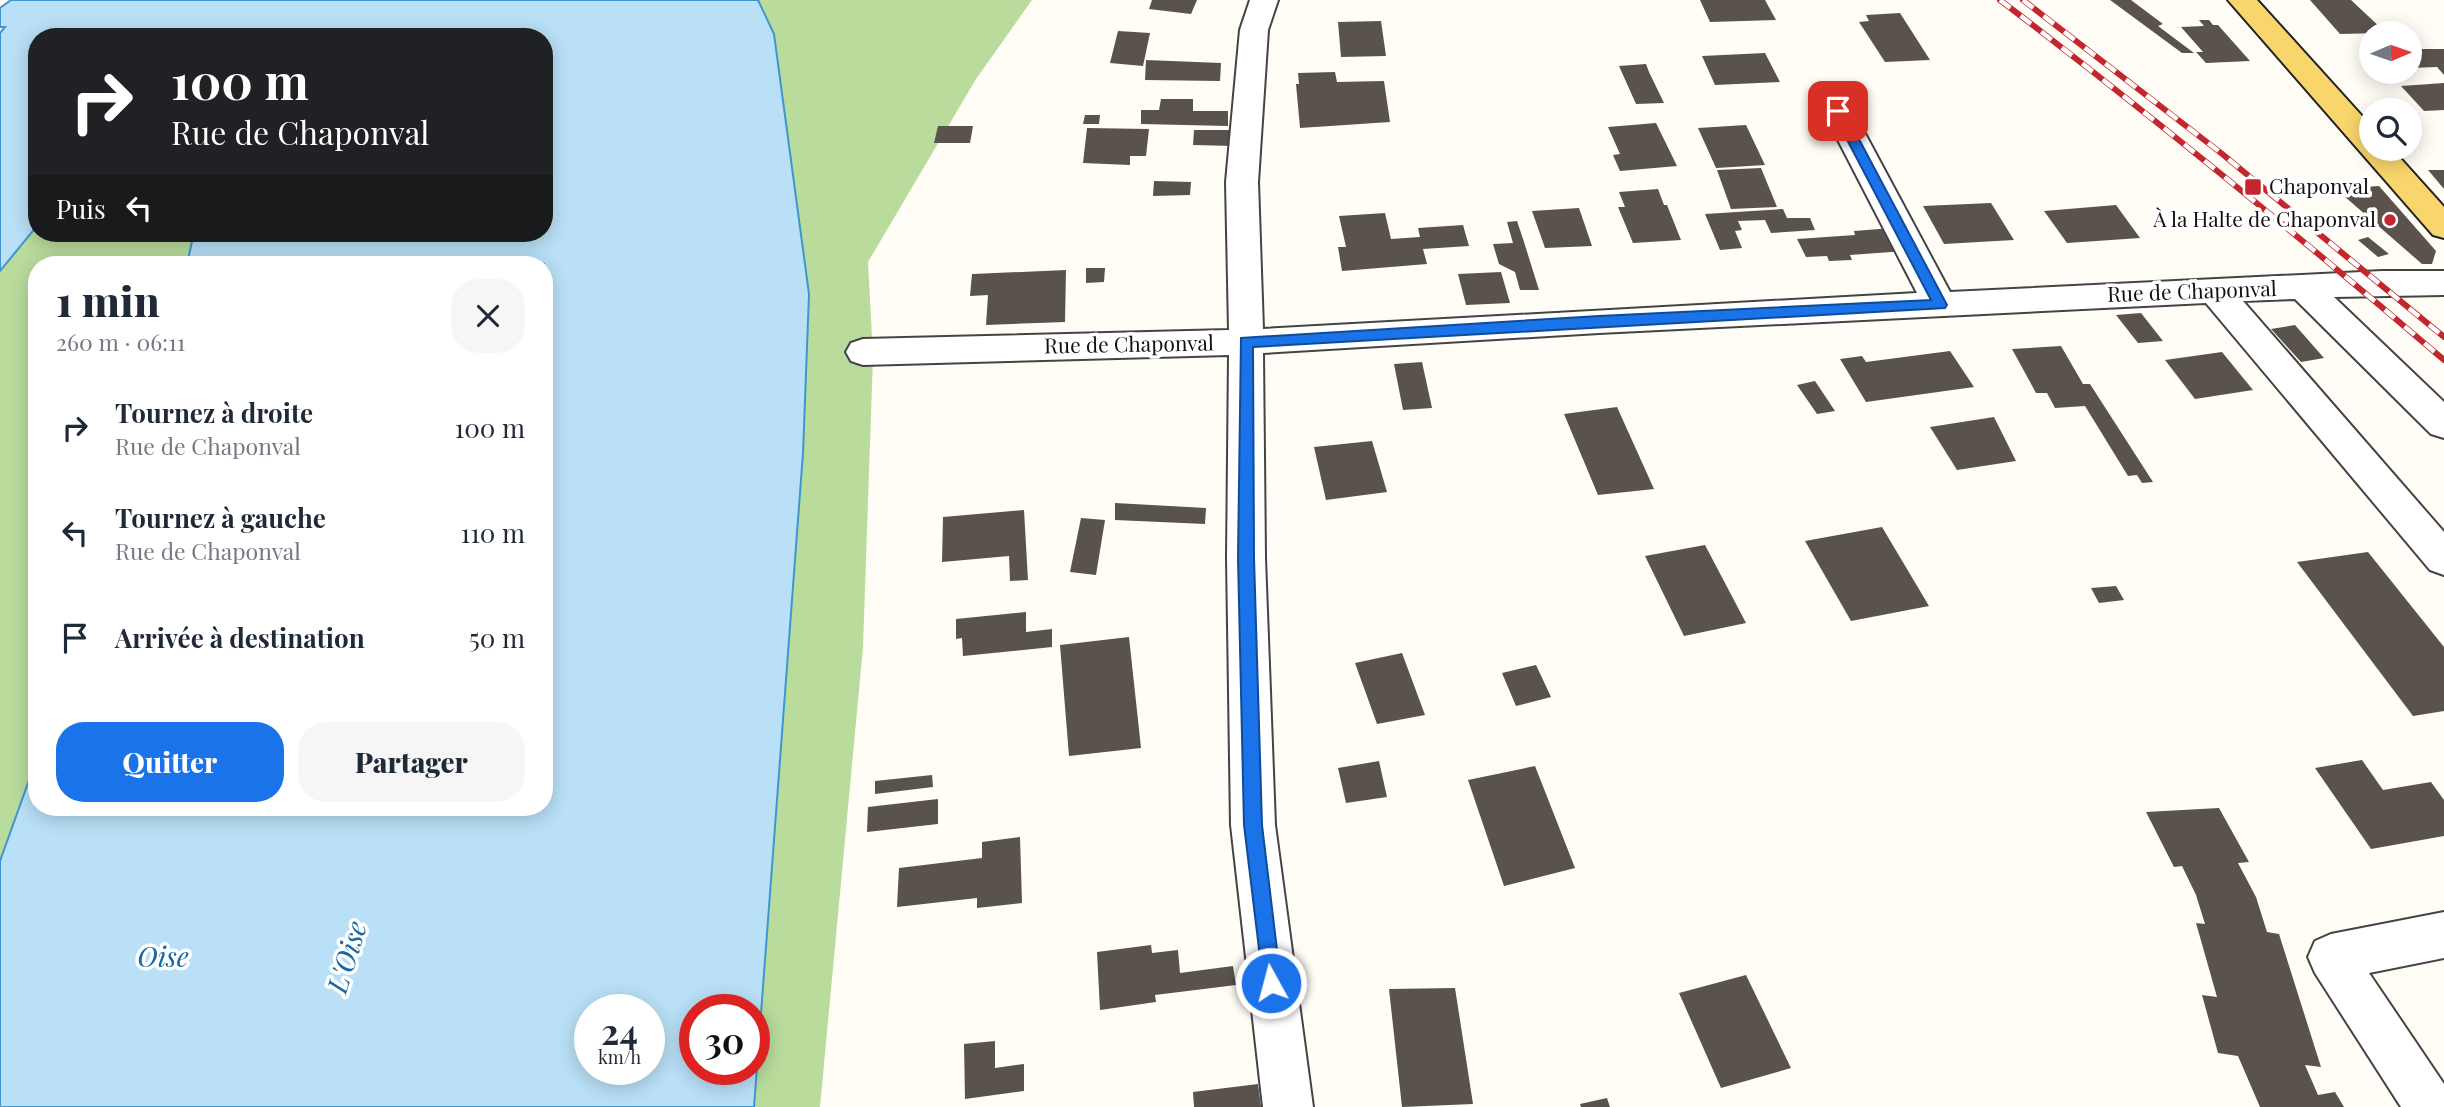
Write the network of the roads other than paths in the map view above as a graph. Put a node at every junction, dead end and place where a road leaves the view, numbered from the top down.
1 (1264, 0) edge
2 (2242, 0) edge
3 (1838, 111) dead end
4 (2359, 131) edge
5 (2385, 161) edge
6 (2444, 227) edge
7 (2444, 283) edge
8 (2303, 287) junction
9 (2215, 291) junction
10 (1940, 305) junction
11 (1246, 342) junction
12 (863, 352) dead end
13 (2444, 424) edge
14 (2444, 559) edge
15 (2444, 935) edge
16 (1288, 1107) edge
17 (2431, 1107) edge

1 - 11 street
2 - 4 main road
3 - 10 street
5 - 6 main road
7 - 8 street, Rue de Chaponval
8 - 9 street, Rue de Chaponval
8 - 13 street
9 - 10 street, Rue de Chaponval
9 - 14 street
10 - 11 street, Rue de Chaponval
11 - 12 street, Rue de Chaponval
11 - 16 street
15 - 17 street

